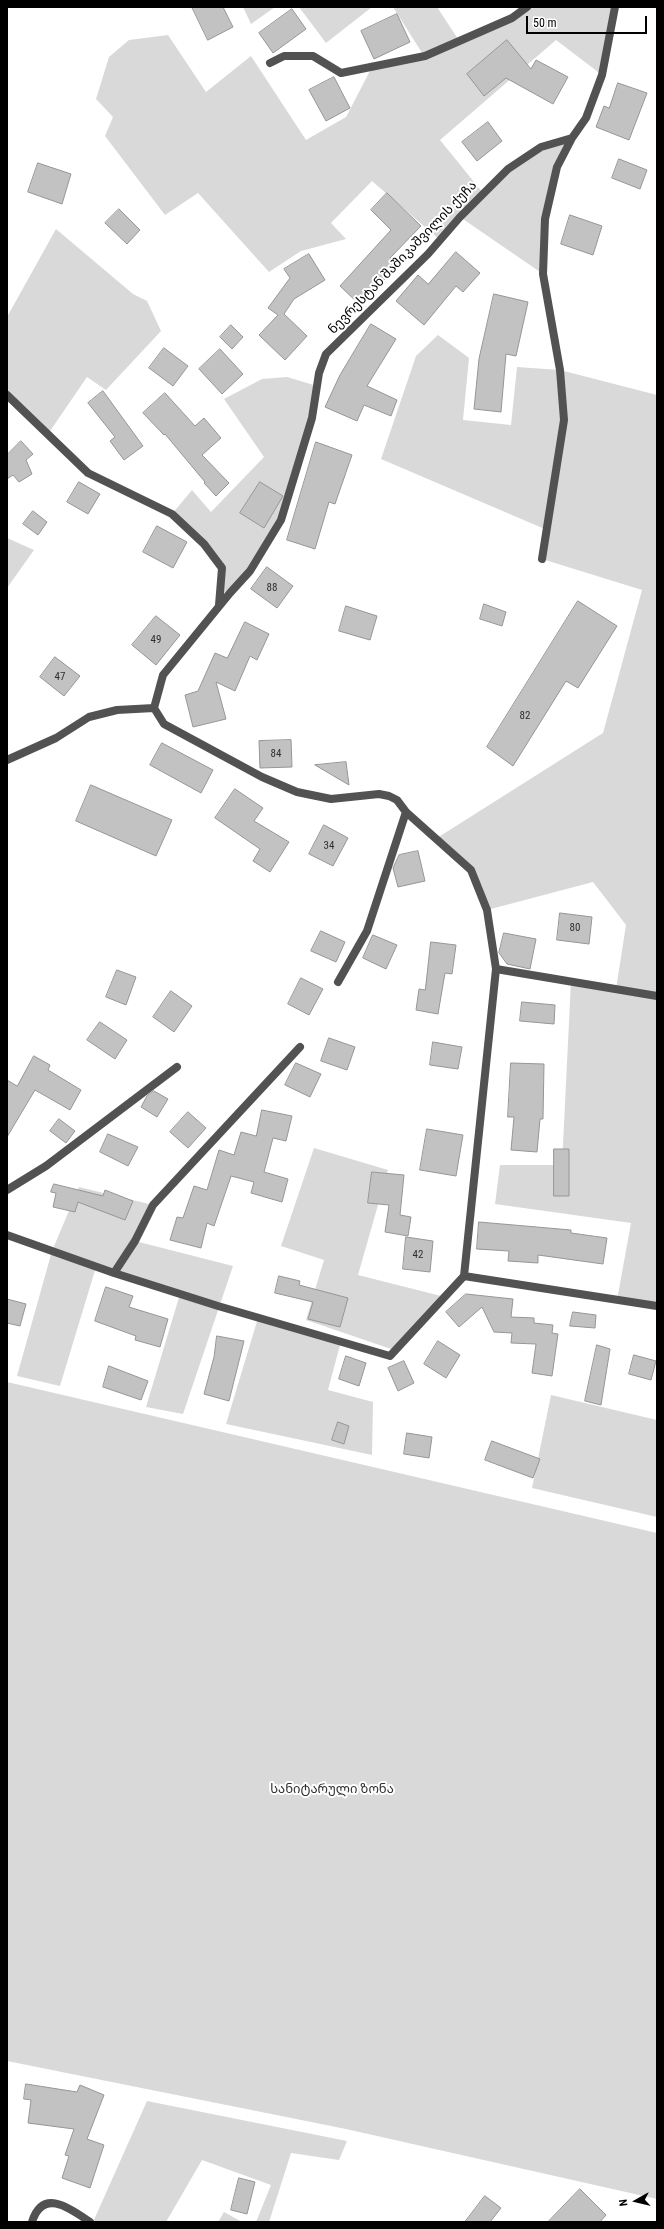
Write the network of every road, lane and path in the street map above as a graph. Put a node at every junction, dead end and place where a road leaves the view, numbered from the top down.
1 (527, 7) edge
2 (615, 7) edge
3 (270, 63) dead end
4 (572, 138) junction
5 (7, 395) edge
6 (542, 559) dead end
7 (219, 605) junction
8 (154, 708) junction
9 (7, 760) edge
10 (406, 812) junction
11 (496, 969) junction
12 (338, 982) dead end
13 (657, 996) edge
14 (300, 1047) dead end
15 (177, 1067) dead end
16 (7, 1190) edge
17 (7, 1235) edge
18 (114, 1273) junction
19 (464, 1276) junction
20 (657, 1306) edge
21 (32, 2222) edge
22 (90, 2222) edge

1 - 3 street
2 - 4 street
4 - 6 street
4 - 7 street, ნევრესტან შაშიკაშვილის ქუჩა
5 - 7 street
7 - 8 street, ნევრესტან შაშიკაშვილის ქუჩა
8 - 9 street
8 - 10 street
10 - 11 street
10 - 12 street
11 - 13 street
11 - 19 street
14 - 18 street
15 - 16 street
17 - 18 street
18 - 19 street
19 - 20 street
21 - 22 street

